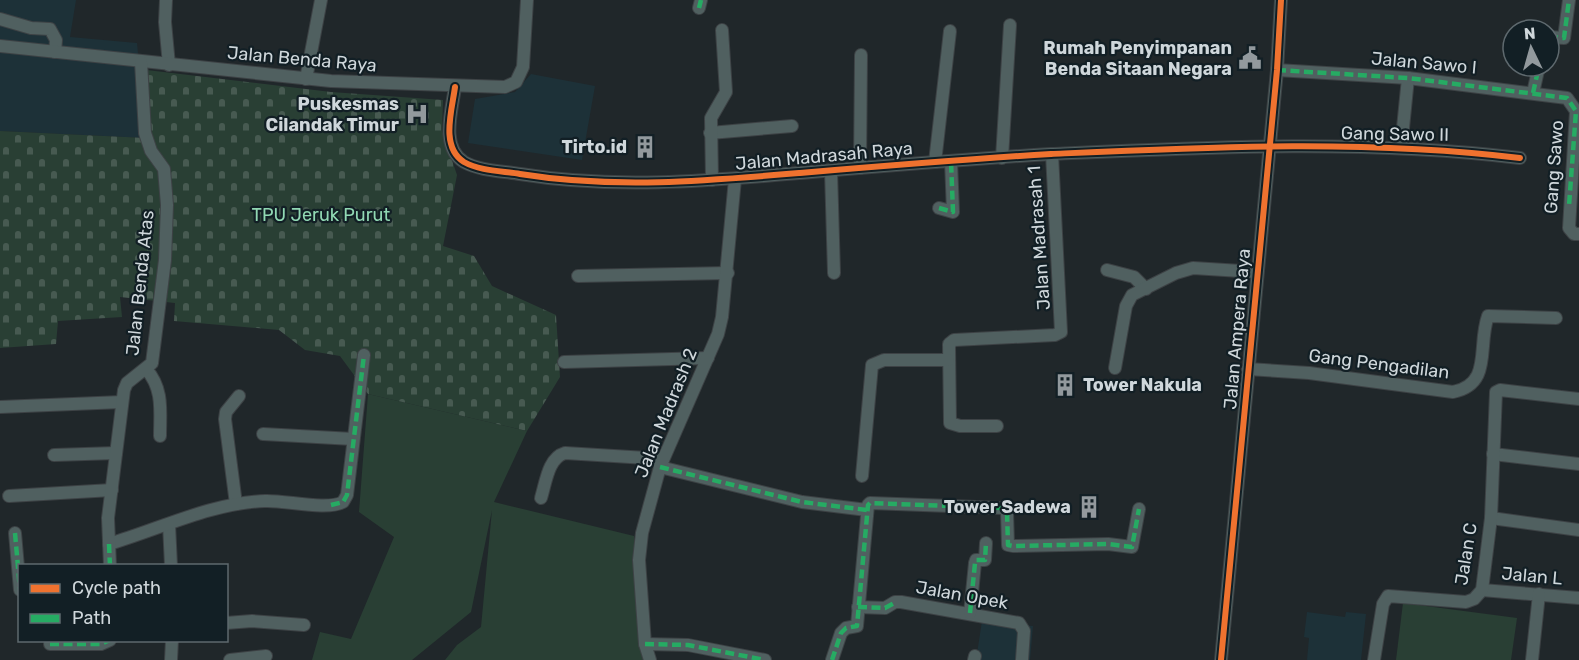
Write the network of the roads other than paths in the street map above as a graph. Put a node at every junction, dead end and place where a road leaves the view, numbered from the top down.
1 (166, 0) edge
2 (321, 0) edge
3 (527, 0) edge
4 (1281, 0) edge
5 (1569, 0) edge
6 (0, 19) edge
7 (1010, 25) dead end
8 (722, 30) dead end
9 (950, 32) dead end
10 (1561, 38) edge
11 (0, 46) edge
12 (55, 52) junction
13 (861, 54) dead end
14 (141, 62) junction
15 (170, 65) junction
16 (1277, 70) junction
17 (1408, 78) junction
18 (1536, 78) edge
19 (306, 79) junction
20 (456, 87) junction
21 (1533, 93) junction
22 (1567, 98) joint
23 (792, 126) dead end
24 (710, 133) junction
25 (1269, 147) junction
26 (1401, 148) junction
27 (1052, 154) junction
28 (1002, 158) junction
29 (1520, 158) dead end
30 (951, 161) junction
31 (935, 162) junction
32 (860, 168) junction
33 (831, 171) junction
34 (735, 179) junction
35 (712, 180) junction
36 (939, 208) dead end
37 (1579, 234) edge
38 (1107, 270) dead end
39 (1257, 270) junction
40 (728, 273) junction
41 (834, 273) dead end
42 (578, 276) dead end
43 (1146, 289) junction
44 (1556, 318) dead end
45 (364, 354) dead end
46 (708, 358) junction
47 (948, 360) junction
48 (564, 362) dead end
49 (1115, 368) dead end
50 (146, 369) junction
51 (1248, 369) junction
52 (239, 396) dead end
53 (1579, 399) edge
54 (122, 402) junction
55 (0, 407) edge
56 (997, 426) dead end
57 (263, 434) dead end
58 (160, 436) dead end
59 (353, 438) junction
60 (116, 453) junction
61 (1493, 454) junction
62 (54, 455) dead end
63 (662, 463) junction
64 (1579, 464) edge
65 (862, 476) dead end
66 (112, 490) junction
67 (9, 496) dead end
68 (541, 498) dead end
69 (236, 504) junction
70 (1139, 509) dead end
71 (867, 510) junction
72 (1491, 518) junction
73 (169, 524) junction
74 (1579, 530) edge
75 (15, 533) dead end
76 (986, 543) dead end
77 (109, 544) junction
78 (110, 564) edge
79 (171, 564) edge
80 (18, 567) edge
81 (1482, 590) junction
82 (1539, 594) junction
83 (1579, 598) edge
84 (858, 607) junction
85 (970, 613) junction
86 (228, 623) edge
87 (304, 625) dead end
88 (106, 642) edge
89 (172, 642) edge
90 (50, 644) dead end
91 (645, 644) junction
92 (266, 656) dead end
93 (736, 657) edge
94 (171, 660) edge
95 (230, 660) edge
96 (650, 660) edge
97 (765, 660) edge
98 (832, 660) edge
99 (1023, 660) edge
100 (1221, 660) edge
101 (1374, 660) edge
102 (1532, 660) edge

1 - 15 street
2 - 19 street
3 - 20 street, Jalan Benda Raya
4 - 16 street, Jalan Ampera Raya
5 - 10 street
6 - 12 street
7 - 28 street
8 - 24 street
9 - 31 street
11 - 12 street, Jalan Benda Raya
12 - 14 street, Jalan Benda Raya
13 - 32 street
14 - 15 street, Jalan Benda Raya
14 - 50 street, Jalan Benda Atas
15 - 19 street, Jalan Benda Raya
16 - 17 street, Jalan Sawo I
16 - 25 street, Jalan Ampera Raya
17 - 21 street, Jalan Sawo I
17 - 26 street
18 - 21 street
19 - 20 street, Jalan Benda Raya
20 - 35 street, Jalan Madrasah Raya
21 - 22 street, Jalan Sawo I
22 - 37 street, Gang Sawo
23 - 24 street
24 - 35 street
25 - 26 street, Gang Sawo II
25 - 27 street, Jalan Madrasah Raya
25 - 39 street, Jalan Ampera Raya
26 - 29 street, Gang Sawo II
27 - 28 street, Jalan Madrasah Raya
27 - 47 street, Jalan Madrasah 1
28 - 30 street, Jalan Madrasah Raya
30 - 31 street, Jalan Madrasah Raya
30 - 36 street
31 - 32 street, Jalan Madrasah Raya
32 - 33 street, Jalan Madrasah Raya
33 - 34 street, Jalan Madrasah Raya
33 - 41 street
34 - 35 street, Jalan Madrasah Raya
34 - 40 street, Jalan Madrash 2
38 - 43 street
39 - 43 street
39 - 51 street, Jalan Ampera Raya
40 - 42 street
40 - 46 street, Jalan Madrash 2
43 - 49 street
44 - 51 street, Gang Pengadilan
45 - 59 street
46 - 48 street
46 - 63 street, Jalan Madrash 2
47 - 56 street
47 - 65 street
50 - 54 street, Jalan Benda Atas
50 - 58 street
51 - 100 street, Jalan Ampera Raya
52 - 69 street
53 - 61 street, Jalan C
54 - 55 street
54 - 60 street, Jalan Benda Atas
57 - 59 street
59 - 69 street
60 - 62 street
60 - 66 street, Jalan Benda Atas
61 - 64 street
61 - 72 street, Jalan C
63 - 68 street
63 - 71 street
63 - 91 street, Jalan Madrash 2
66 - 67 street
66 - 77 street, Jalan Benda Atas
69 - 73 street
70 - 71 street
71 - 84 street
72 - 74 street
72 - 81 street, Jalan C
73 - 77 street
73 - 79 street
75 - 80 street
76 - 85 street
77 - 78 street, Jalan Benda Atas
81 - 82 street, Jalan L
81 - 101 street, Jalan C
82 - 83 street, Jalan L
82 - 102 street
84 - 85 street, Jalan Opek
84 - 98 street
85 - 99 street, Jalan Opek
86 - 87 street
88 - 90 street
89 - 94 street
91 - 93 street
91 - 96 street, Jalan Madrash 2
92 - 95 street
93 - 97 street

